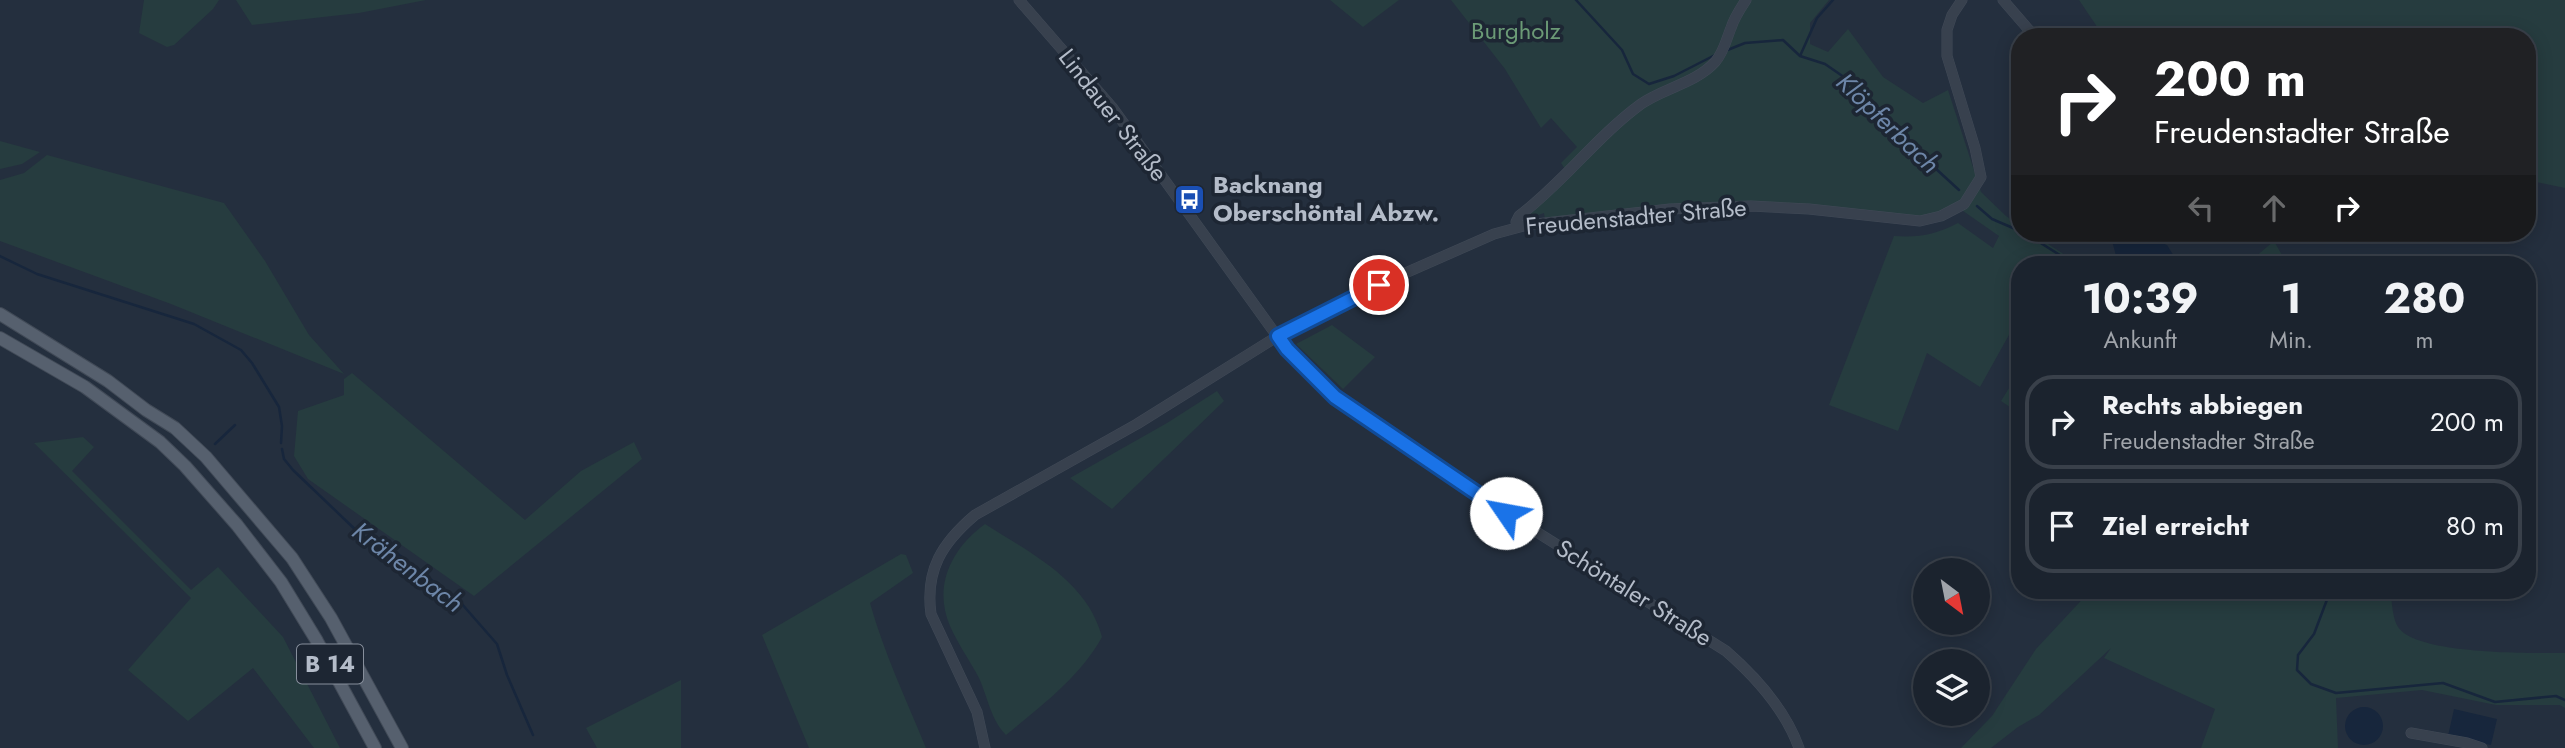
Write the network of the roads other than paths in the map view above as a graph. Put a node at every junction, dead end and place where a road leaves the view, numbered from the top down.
1 (1019, 0) edge
2 (1746, 0) edge
3 (1962, 0) edge
4 (2003, 0) edge
5 (2027, 28) edge
6 (1517, 227) junction
7 (0, 314) edge
8 (1278, 336) junction
9 (0, 338) edge
10 (146, 410) junction
11 (185, 466) junction
12 (2411, 733) dead end
13 (375, 748) edge
14 (402, 748) edge
15 (985, 748) edge
16 (1799, 748) edge
17 (2482, 748) edge

1 - 8 street, Lindauer Straße
2 - 6 street
3 - 6 street, Freudenstadter Straße
4 - 5 street
6 - 8 street, Freudenstadter Straße
7 - 10 main road, B 14
8 - 15 street, Freudenstadter Straße
8 - 16 street, Schöntaler Straße
9 - 11 main road
10 - 11 main road, B 14
10 - 14 main road
11 - 13 main road, B 14
12 - 17 street

